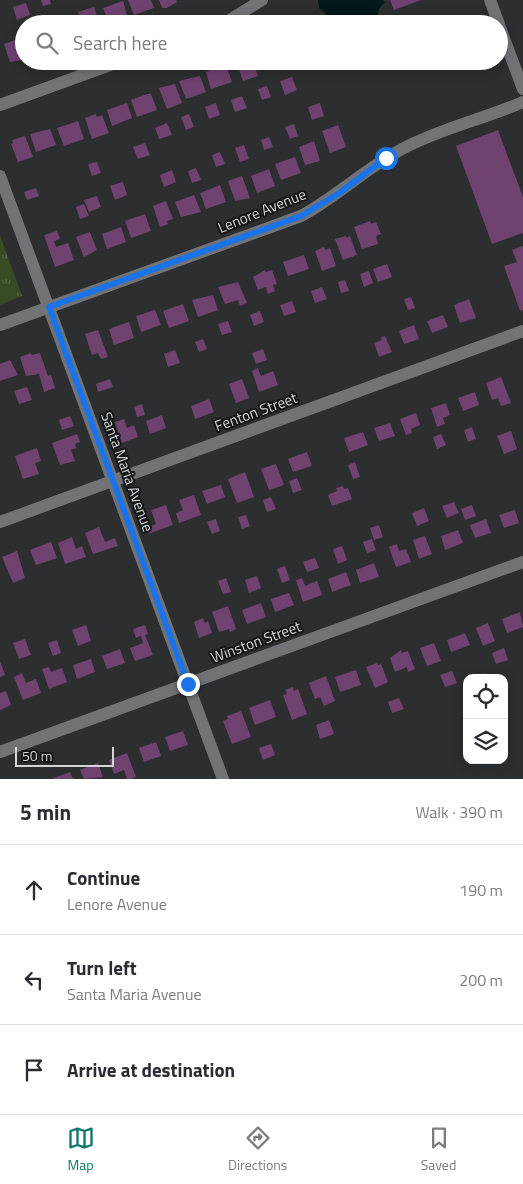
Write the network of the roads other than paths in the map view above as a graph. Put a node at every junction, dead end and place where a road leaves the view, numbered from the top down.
1 (262, 0) edge
2 (490, 0) edge
3 (238, 15) edge
4 (496, 15) edge
5 (508, 48) edge
6 (96, 70) edge
7 (523, 89) edge
8 (523, 102) edge
9 (0, 105) edge
10 (0, 176) edge
11 (49, 307) junction
12 (0, 325) edge
13 (523, 331) edge
14 (112, 482) junction
15 (0, 522) edge
16 (523, 562) edge
17 (188, 684) junction
18 (0, 752) edge
19 (224, 779) edge

1 - 3 street
2 - 4 street
5 - 7 street
6 - 9 street
8 - 11 street, Lenore Avenue
10 - 11 street, Santa Maria Avenue
11 - 12 street, Lenore Avenue
11 - 14 street, Santa Maria Avenue
13 - 14 street, Fenton Street
14 - 15 street, Fenton Street
14 - 17 street, Santa Maria Avenue
16 - 17 street, Winston Street
17 - 18 street, Winston Street
17 - 19 street, Santa Maria Avenue

